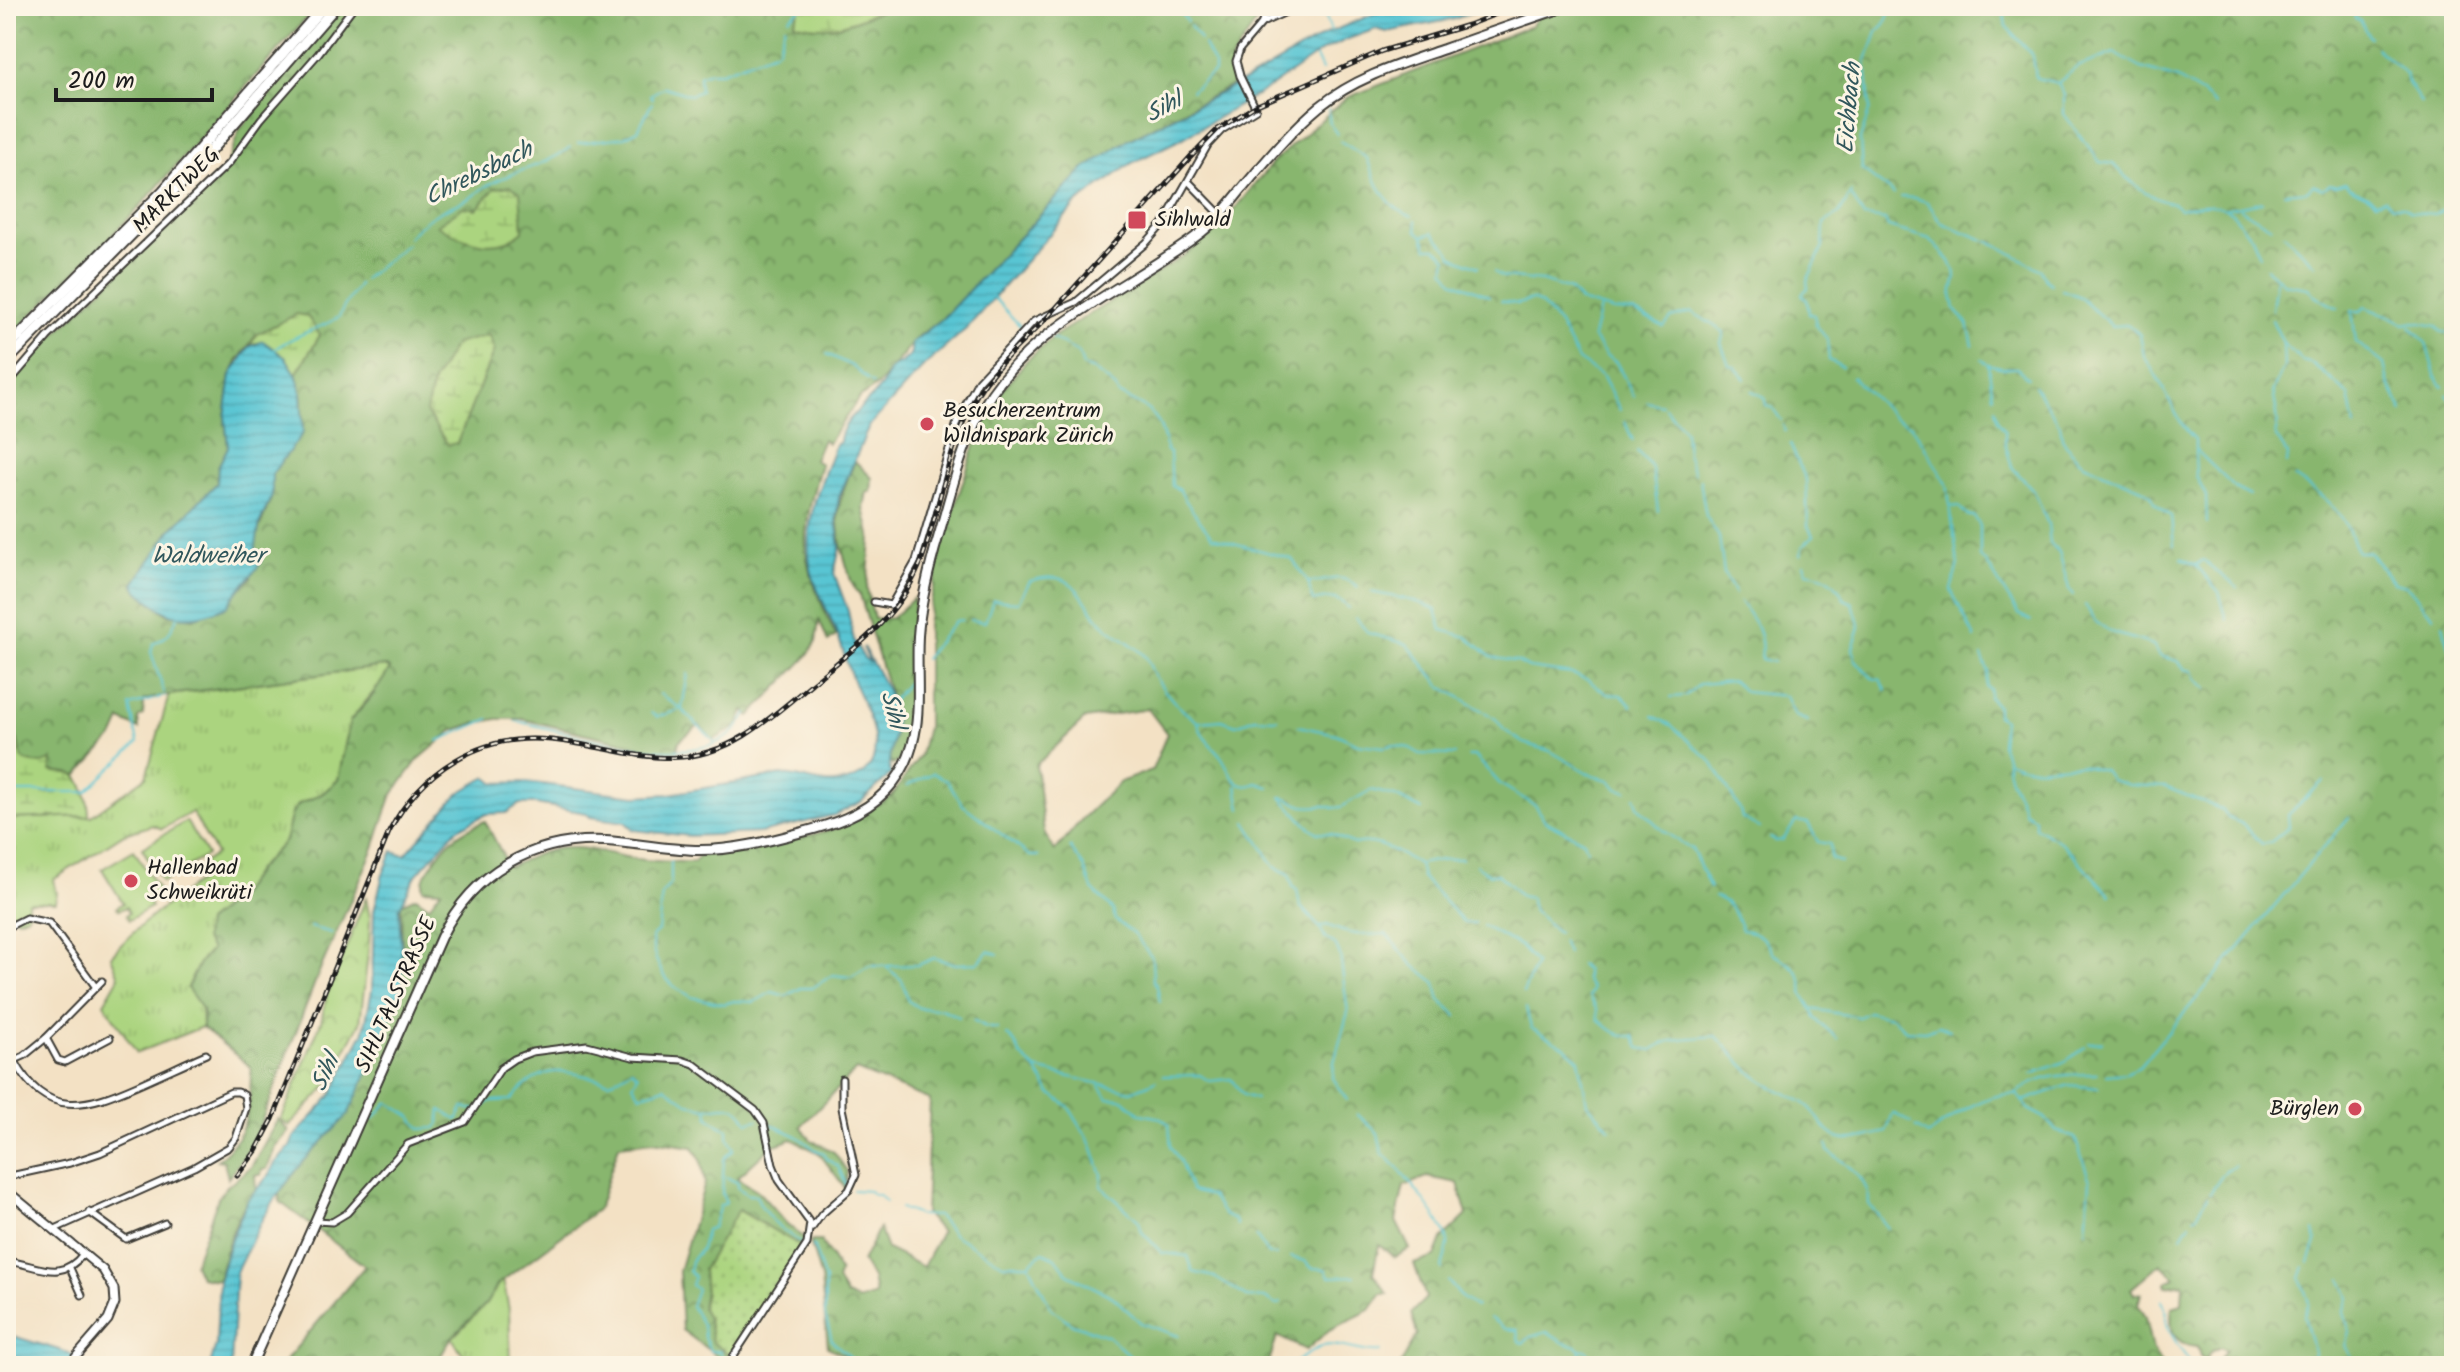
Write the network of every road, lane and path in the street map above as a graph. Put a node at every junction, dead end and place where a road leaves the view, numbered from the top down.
1 (324, 6) edge
2 (336, 6) edge
3 (354, 6) edge
4 (1265, 6) edge
5 (1299, 6) edge
6 (1568, 6) edge
7 (1262, 23) junction
8 (1188, 181) junction
9 (1221, 215) junction
10 (6, 349) edge
11 (6, 362) edge
12 (6, 386) edge
13 (874, 602) dead end
14 (6, 928) edge
15 (102, 981) dead end
16 (95, 986) junction
17 (46, 1038) junction
18 (110, 1038) dead end
19 (206, 1054) dead end
20 (15, 1061) junction
21 (6, 1064) edge
22 (842, 1079) dead end
23 (6, 1177) edge
24 (6, 1190) edge
25 (89, 1212) junction
26 (804, 1212) junction
27 (822, 1214) junction
28 (316, 1221) junction
29 (165, 1223) dead end
30 (55, 1229) junction
31 (811, 1229) junction
32 (83, 1254) junction
33 (6, 1261) edge
34 (70, 1268) junction
35 (82, 1295) dead end
36 (68, 1366) edge
37 (251, 1366) edge
38 (727, 1366) edge

1 - 10 highway
2 - 11 highway
3 - 12 street, MARKTWEG
4 - 7 street
5 - 7 street
6 - 9 main road, SIHLTALSTRASSE
7 - 8 street
8 - 9 street
8 - 13 street
9 - 28 main road, SIHLTALSTRASSE
14 - 16 street
15 - 16 street
16 - 17 street
17 - 18 street
17 - 20 street
19 - 20 street
20 - 21 street
22 - 27 street
23 - 25 street
24 - 30 main road
25 - 29 street
25 - 30 street
26 - 27 street
26 - 28 street
26 - 31 street
27 - 31 street
28 - 37 main road, SIHLTALSTRASSE
30 - 32 main road
31 - 38 street
32 - 34 street
32 - 36 main road
33 - 34 street
34 - 35 street

